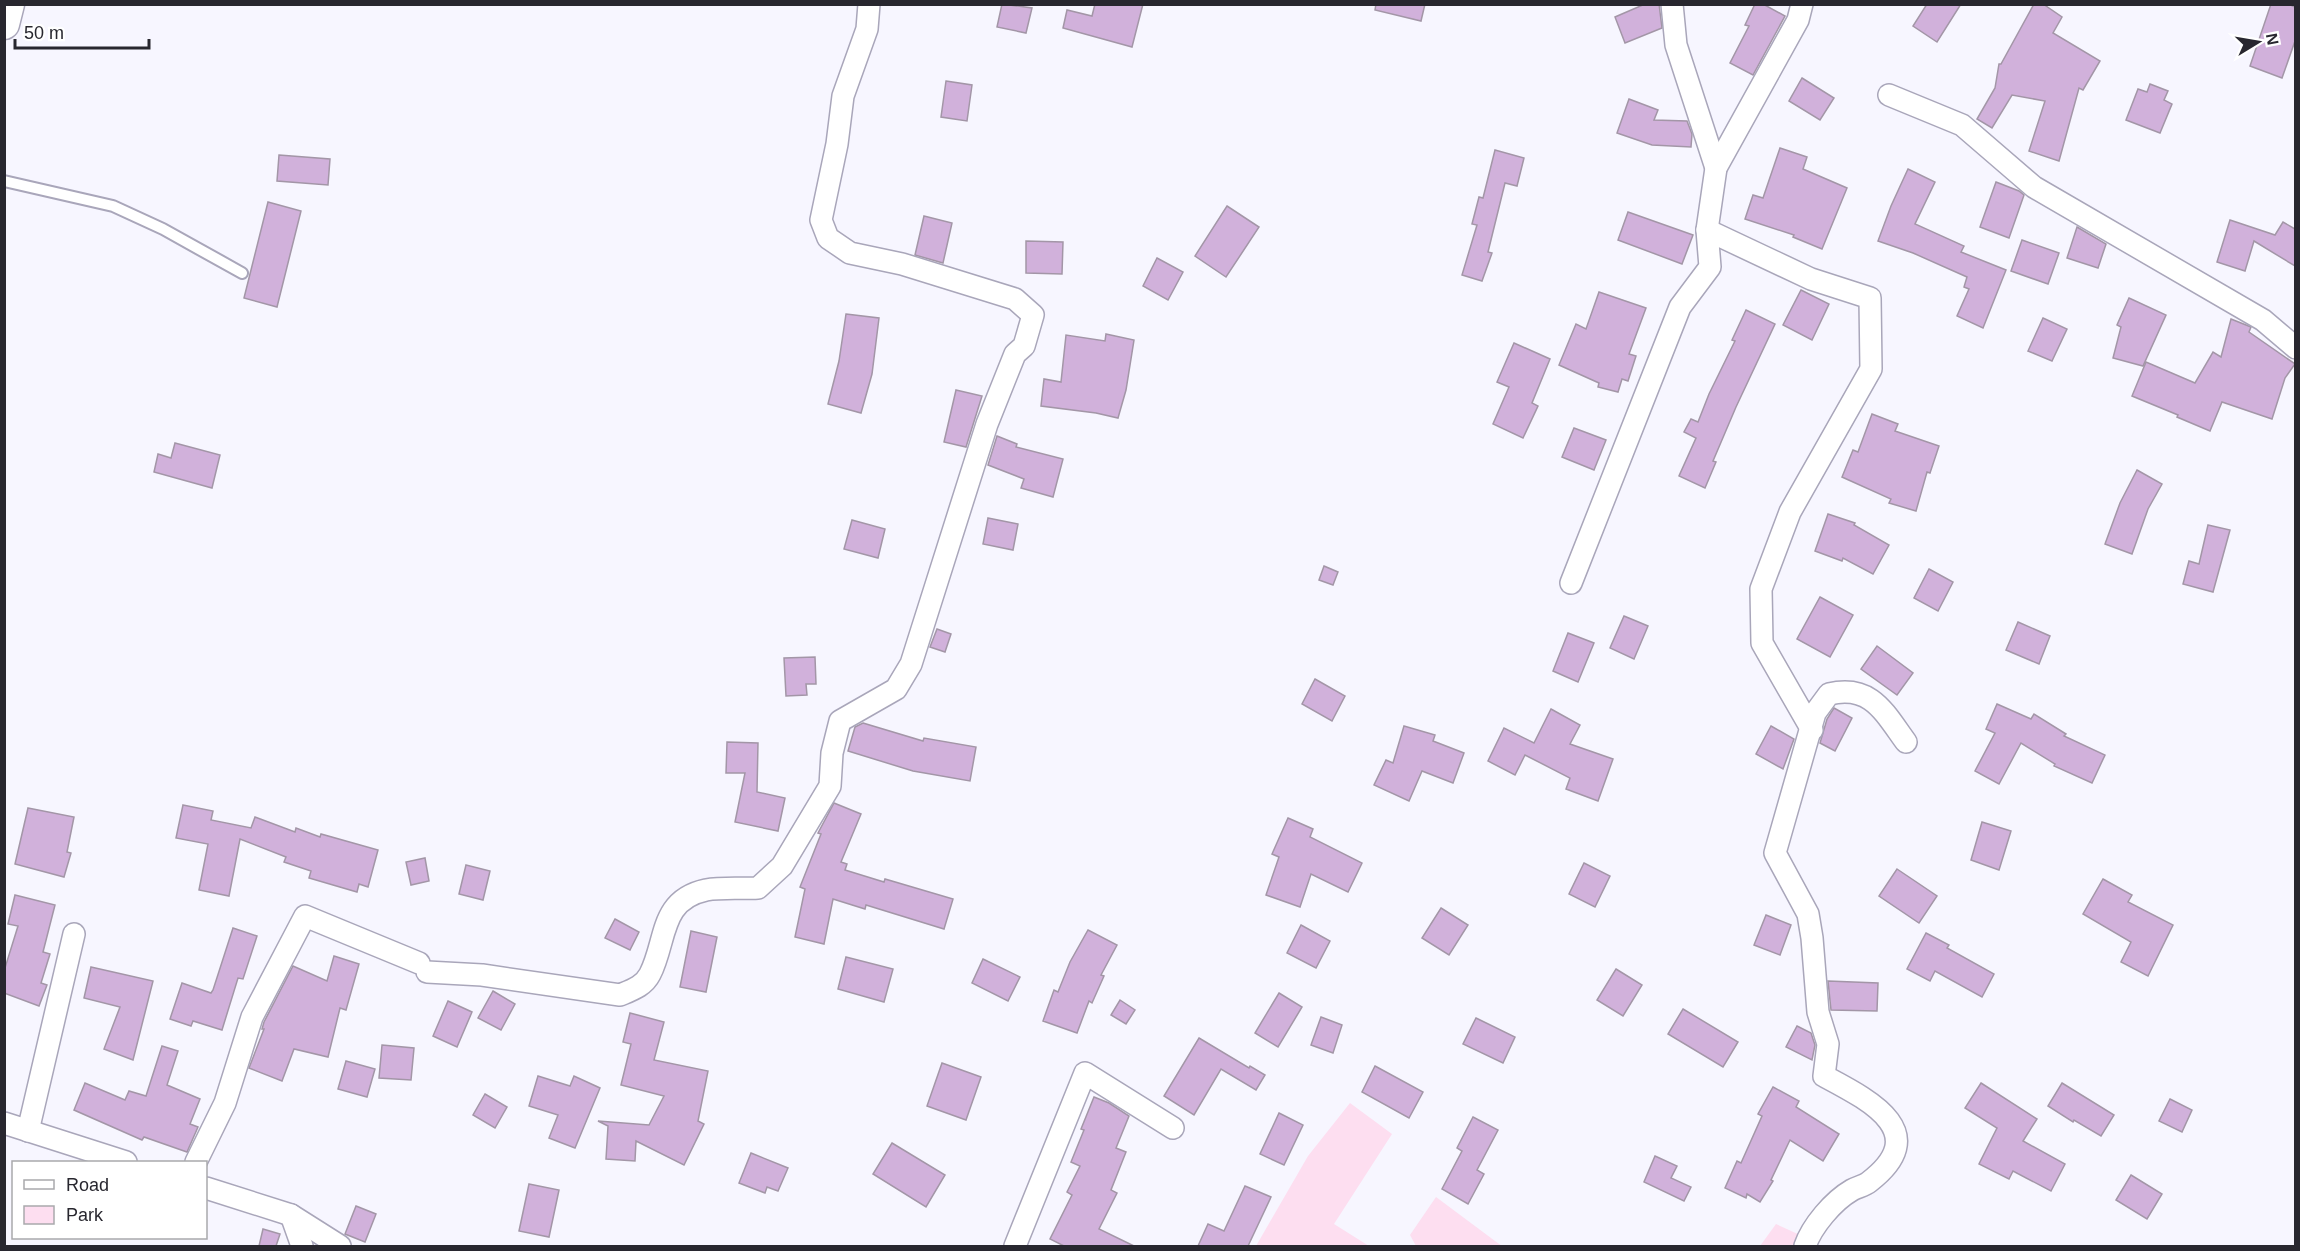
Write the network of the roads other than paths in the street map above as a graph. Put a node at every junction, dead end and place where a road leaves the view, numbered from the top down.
1 (9, 4) edge
2 (869, 4) edge
3 (1672, 4) edge
4 (1802, 4) edge
5 (4, 24) edge
6 (1889, 95) dead end
7 (1716, 168) junction
8 (4, 181) edge
9 (1707, 230) junction
10 (242, 273) dead end
11 (2295, 348) edge
12 (1571, 583) dead end
13 (1812, 730) junction
14 (1905, 742) dead end
15 (74, 934) dead end
16 (4, 1123) edge
17 (1173, 1128) dead end
18 (28, 1131) junction
19 (123, 1161) edge
20 (196, 1161) edge
21 (207, 1188) edge
22 (291, 1215) junction
23 (302, 1246) edge
24 (340, 1246) edge
25 (1015, 1246) edge
26 (1805, 1246) edge

1 - 5 main road
2 - 20 street
3 - 7 street
4 - 7 street
6 - 11 street
7 - 9 street
8 - 10 lane
9 - 12 street
9 - 13 street
13 - 14 street
13 - 26 street
15 - 18 street
16 - 18 street
17 - 25 street
18 - 19 street
21 - 22 street
22 - 23 street
22 - 24 street

